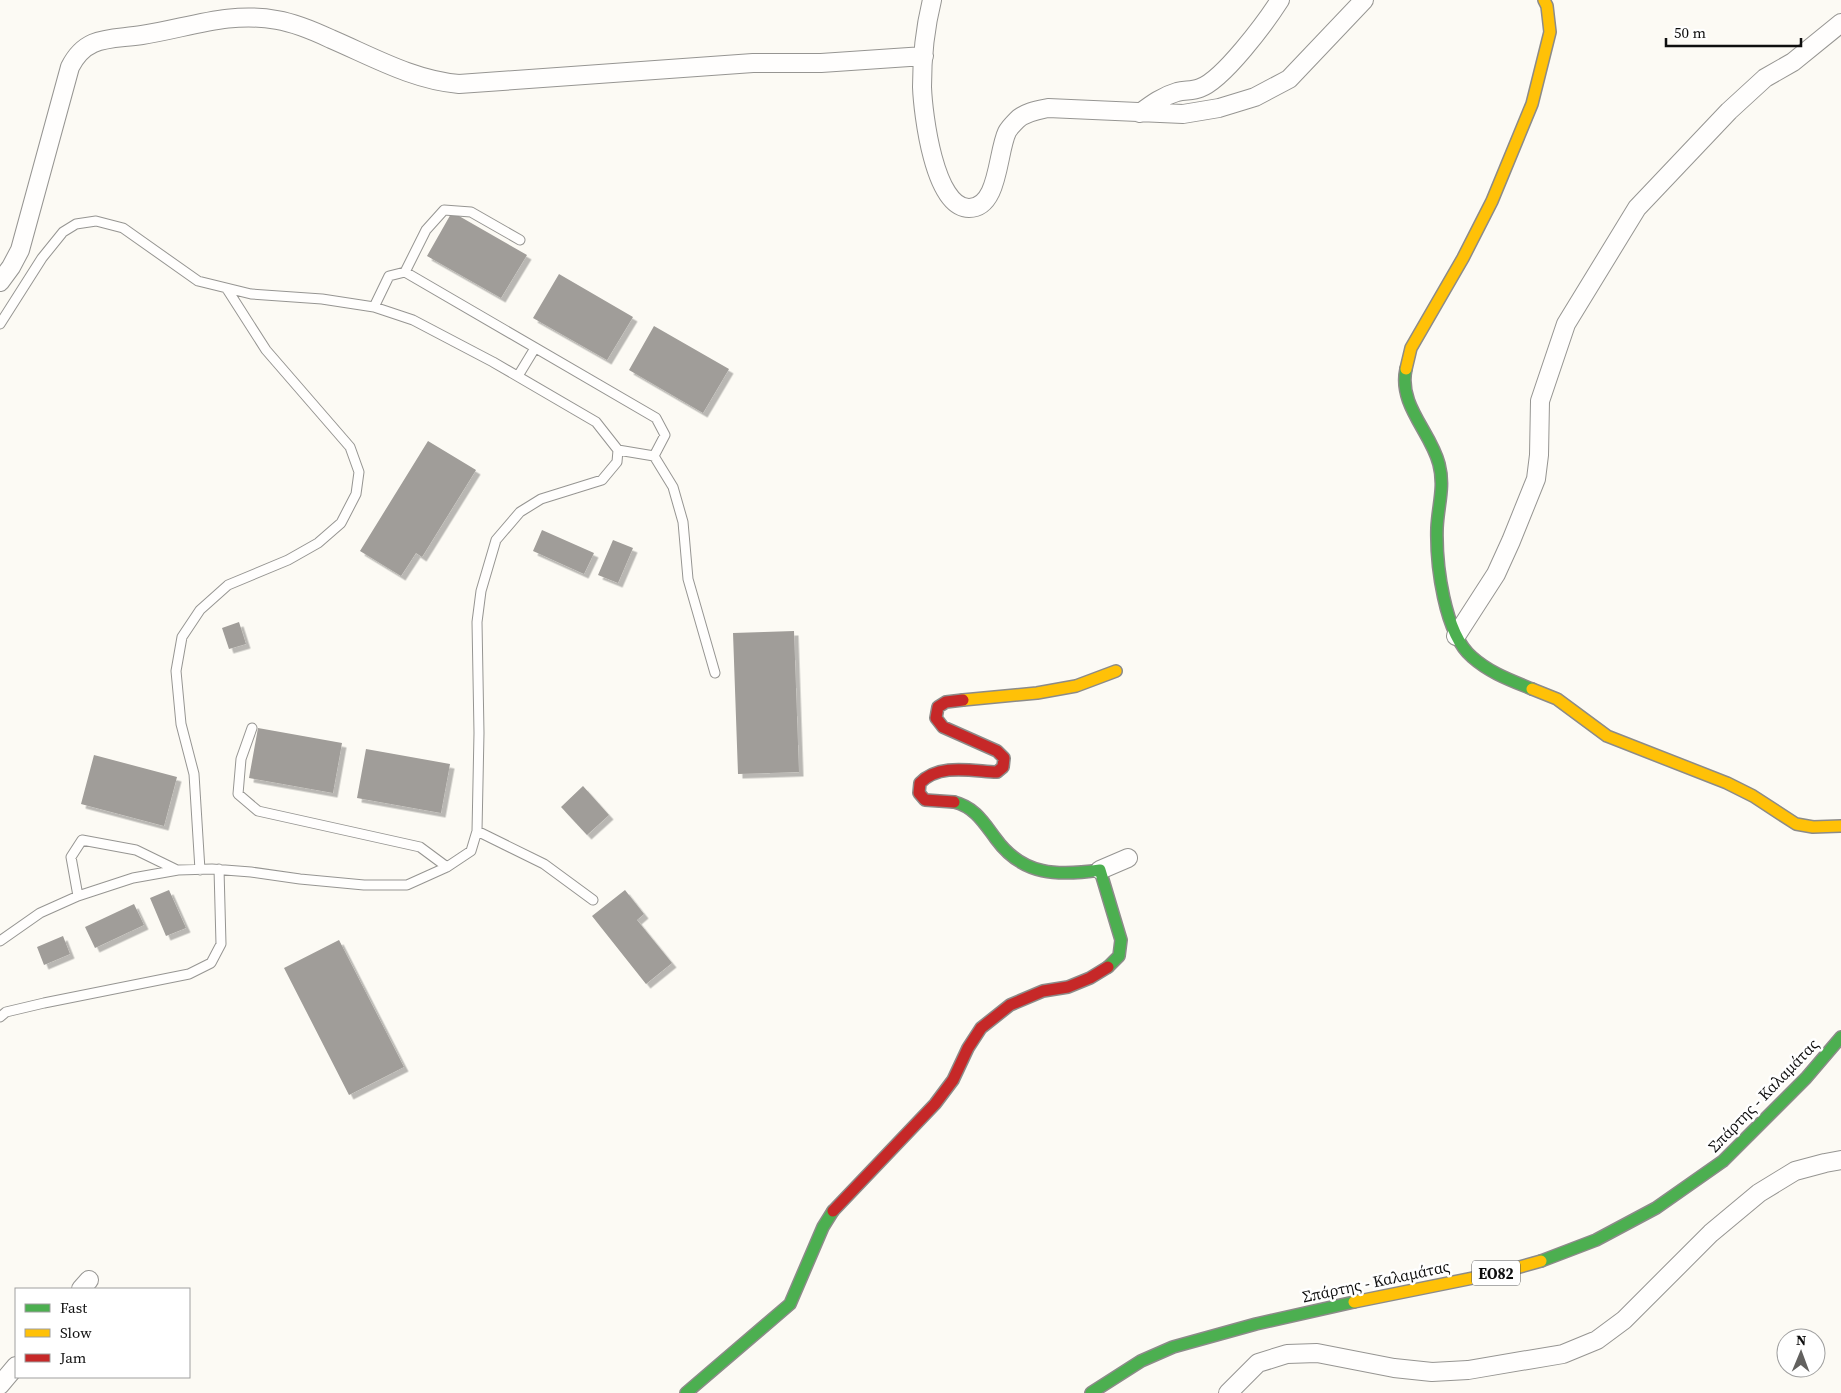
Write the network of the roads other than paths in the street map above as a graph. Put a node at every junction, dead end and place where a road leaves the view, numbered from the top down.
1 (932, 0) edge
2 (1280, 0) edge
3 (1364, 0) edge
4 (1544, 0) edge
5 (1841, 24) edge
6 (924, 56) junction
7 (1140, 113) junction
8 (520, 240) dead end
9 (406, 272) junction
10 (0, 282) edge
11 (227, 289) junction
12 (374, 307) junction
13 (0, 324) edge
14 (535, 348) junction
15 (518, 376) junction
16 (618, 450) junction
17 (654, 456) junction
18 (1456, 636) junction
19 (1116, 671) dead end
20 (714, 673) dead end
21 (252, 728) dead end
22 (1841, 826) edge
23 (477, 830) junction
24 (1128, 858) dead end
25 (447, 867) junction
26 (219, 869) junction
27 (178, 870) junction
28 (200, 870) junction
29 (1100, 870) junction
30 (78, 896) junction
31 (593, 900) dead end
32 (0, 940) edge
33 (0, 1017) edge
34 (1841, 1037) edge
35 (1841, 1160) edge
36 (15, 1367) edge
37 (0, 1385) edge
38 (686, 1393) edge
39 (1092, 1393) edge
40 (1228, 1393) edge

1 - 6 street
2 - 7 street
3 - 7 street
4 - 18 street
5 - 18 street
6 - 7 street
6 - 10 street
8 - 9 lane
9 - 12 lane
9 - 14 lane
11 - 12 lane
11 - 13 lane
11 - 28 lane
12 - 15 lane
14 - 15 lane
14 - 17 lane
15 - 16 lane
16 - 17 lane
16 - 23 lane
17 - 20 lane
18 - 22 street
19 - 29 street
21 - 25 lane
23 - 25 lane
23 - 31 lane
24 - 29 street
25 - 26 lane
26 - 28 lane
26 - 33 lane
27 - 28 lane
27 - 30 lane
27 - 30 lane
29 - 38 street
30 - 32 lane
34 - 39 street, Σπάρτης - Καλαμάτας / ΕΟ82
35 - 40 street
36 - 37 street

